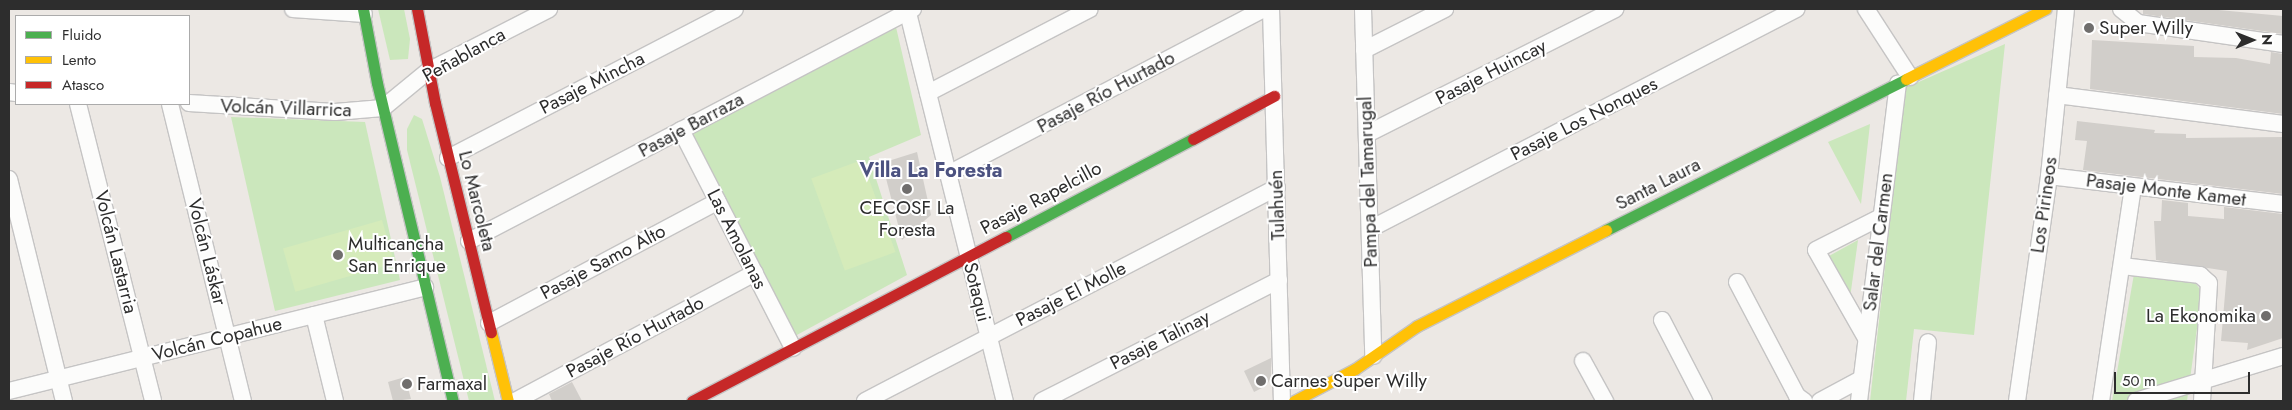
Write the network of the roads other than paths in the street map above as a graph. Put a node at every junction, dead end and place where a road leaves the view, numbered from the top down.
1 (293, 9) edge
2 (417, 9) edge
3 (549, 9) edge
4 (735, 9) edge
5 (1090, 9) edge
6 (1264, 9) edge
7 (1271, 9) edge
8 (1363, 9) edge
9 (1445, 9) edge
10 (1615, 9) edge
11 (1797, 9) edge
12 (1866, 9) edge
13 (2045, 9) edge
14 (2066, 9) edge
15 (2121, 9) edge
16 (909, 10) edge
17 (364, 11) edge
18 (2283, 44) edge
19 (1364, 50) junction
20 (428, 71) junction
21 (1904, 80) junction
22 (928, 92) junction
23 (2057, 95) junction
24 (1274, 96) junction
25 (190, 103) edge
26 (78, 105) edge
27 (170, 105) edge
28 (383, 108) junction
29 (2283, 124) edge
30 (681, 130) junction
31 (1367, 134) junction
32 (448, 158) junction
33 (948, 174) junction
34 (2049, 176) junction
35 (9, 179) edge
36 (2134, 186) junction
37 (1277, 187) junction
38 (718, 200) junction
39 (2283, 204) edge
40 (1881, 217) junction
41 (1370, 228) junction
42 (469, 241) junction
43 (968, 256) junction
44 (2122, 266) junction
45 (755, 273) junction
46 (1279, 280) junction
47 (1737, 282) dead end
48 (425, 288) junction
49 (314, 315) junction
50 (1662, 320) dead end
51 (489, 323) junction
52 (227, 337) junction
53 (988, 337) junction
54 (1866, 338) junction
55 (1928, 342) dead end
56 (793, 348) junction
57 (1372, 356) junction
58 (2283, 356) edge
59 (142, 358) junction
60 (1583, 361) dead end
61 (58, 378) junction
62 (1861, 379) junction
63 (2202, 380) junction
64 (9, 391) edge
65 (1301, 400) edge
66 (64, 401) edge
67 (153, 401) edge
68 (243, 401) edge
69 (335, 401) edge
70 (453, 401) edge
71 (508, 401) edge
72 (515, 401) edge
73 (692, 401) edge
74 (865, 401) edge
75 (1004, 401) edge
76 (1042, 401) edge
77 (1282, 401) edge
78 (1605, 401) edge
79 (1704, 401) edge
80 (1804, 401) edge
81 (1820, 401) edge
82 (1859, 401) edge
83 (1922, 401) edge
84 (2017, 401) edge
85 (2101, 401) edge
86 (2136, 401) edge
87 (2202, 401) edge

1 - 17 street
2 - 20 street, Lo Marcoleta
3 - 20 street, Peñablanca
4 - 32 street, Pasaje Mincha
5 - 22 street
6 - 33 street, Pasaje Río Hurtado
7 - 24 street, Tulahuén
8 - 19 street, Pampa del Tamarugal
9 - 19 street
10 - 31 street, Pasaje Huincay
11 - 41 street, Pasaje Los Nonques
12 - 21 street
13 - 21 street, Santa Laura
14 - 23 street, Los Pirineos
15 - 18 street
16 - 22 street, Sotaqui
16 - 30 street, Pasaje Barraza
17 - 28 street
19 - 31 street, Pampa del Tamarugal
20 - 28 street, Peñablanca
20 - 32 street, Lo Marcoleta
21 - 40 street, Salar del Carmen
21 - 57 street, Santa Laura
22 - 33 street, Sotaqui
23 - 29 street
23 - 34 street, Los Pirineos
24 - 37 street, Tulahuén
24 - 43 street, Pasaje Rapelcillo
25 - 28 street, Volcán Villarrica
26 - 59 street, Volcán Lastarria
27 - 52 street, Volcán Láskar
28 - 48 street
30 - 38 street, Las Amolanas
30 - 42 street, Pasaje Barraza
31 - 41 street, Pampa del Tamarugal
32 - 42 street, Lo Marcoleta
33 - 43 street, Sotaqui
34 - 36 street, Pasaje Monte Kamet
34 - 84 street, Los Pirineos
35 - 61 street
36 - 39 street, Pasaje Monte Kamet
36 - 44 street
37 - 46 street, Tulahuén
37 - 53 street, Pasaje El Molle
38 - 45 street, Las Amolanas
38 - 51 street, Pasaje Samo Alto
40 - 54 street, Salar del Carmen
40 - 54 street
41 - 57 street, Pampa del Tamarugal
42 - 51 street, Lo Marcoleta
43 - 53 street, Sotaqui
43 - 56 street, Pasaje Rapelcillo
44 - 63 street
44 - 85 street
45 - 56 street, Las Amolanas
45 - 72 street, Pasaje Río Hurtado
46 - 76 street, Pasaje Talinay
46 - 77 street, Tulahuén
47 - 80 street
48 - 49 street, Volcán Copahue
48 - 70 street
49 - 52 street, Volcán Copahue
49 - 69 street
50 - 79 street
51 - 71 street, Lo Marcoleta
52 - 59 street, Volcán Copahue
52 - 68 street, Volcán Láskar
53 - 74 street, Pasaje El Molle
53 - 75 street, Sotaqui
54 - 62 street, Salar del Carmen
55 - 83 street
56 - 73 street, Pasaje Rapelcillo
57 - 65 street, Santa Laura
58 - 63 street
59 - 61 street, Volcán Copahue
59 - 67 street, Volcán Lastarria
60 - 78 street
61 - 64 street, Volcán Copahue
61 - 66 street
62 - 81 street
62 - 82 street, Salar del Carmen
63 - 86 street
63 - 87 street

